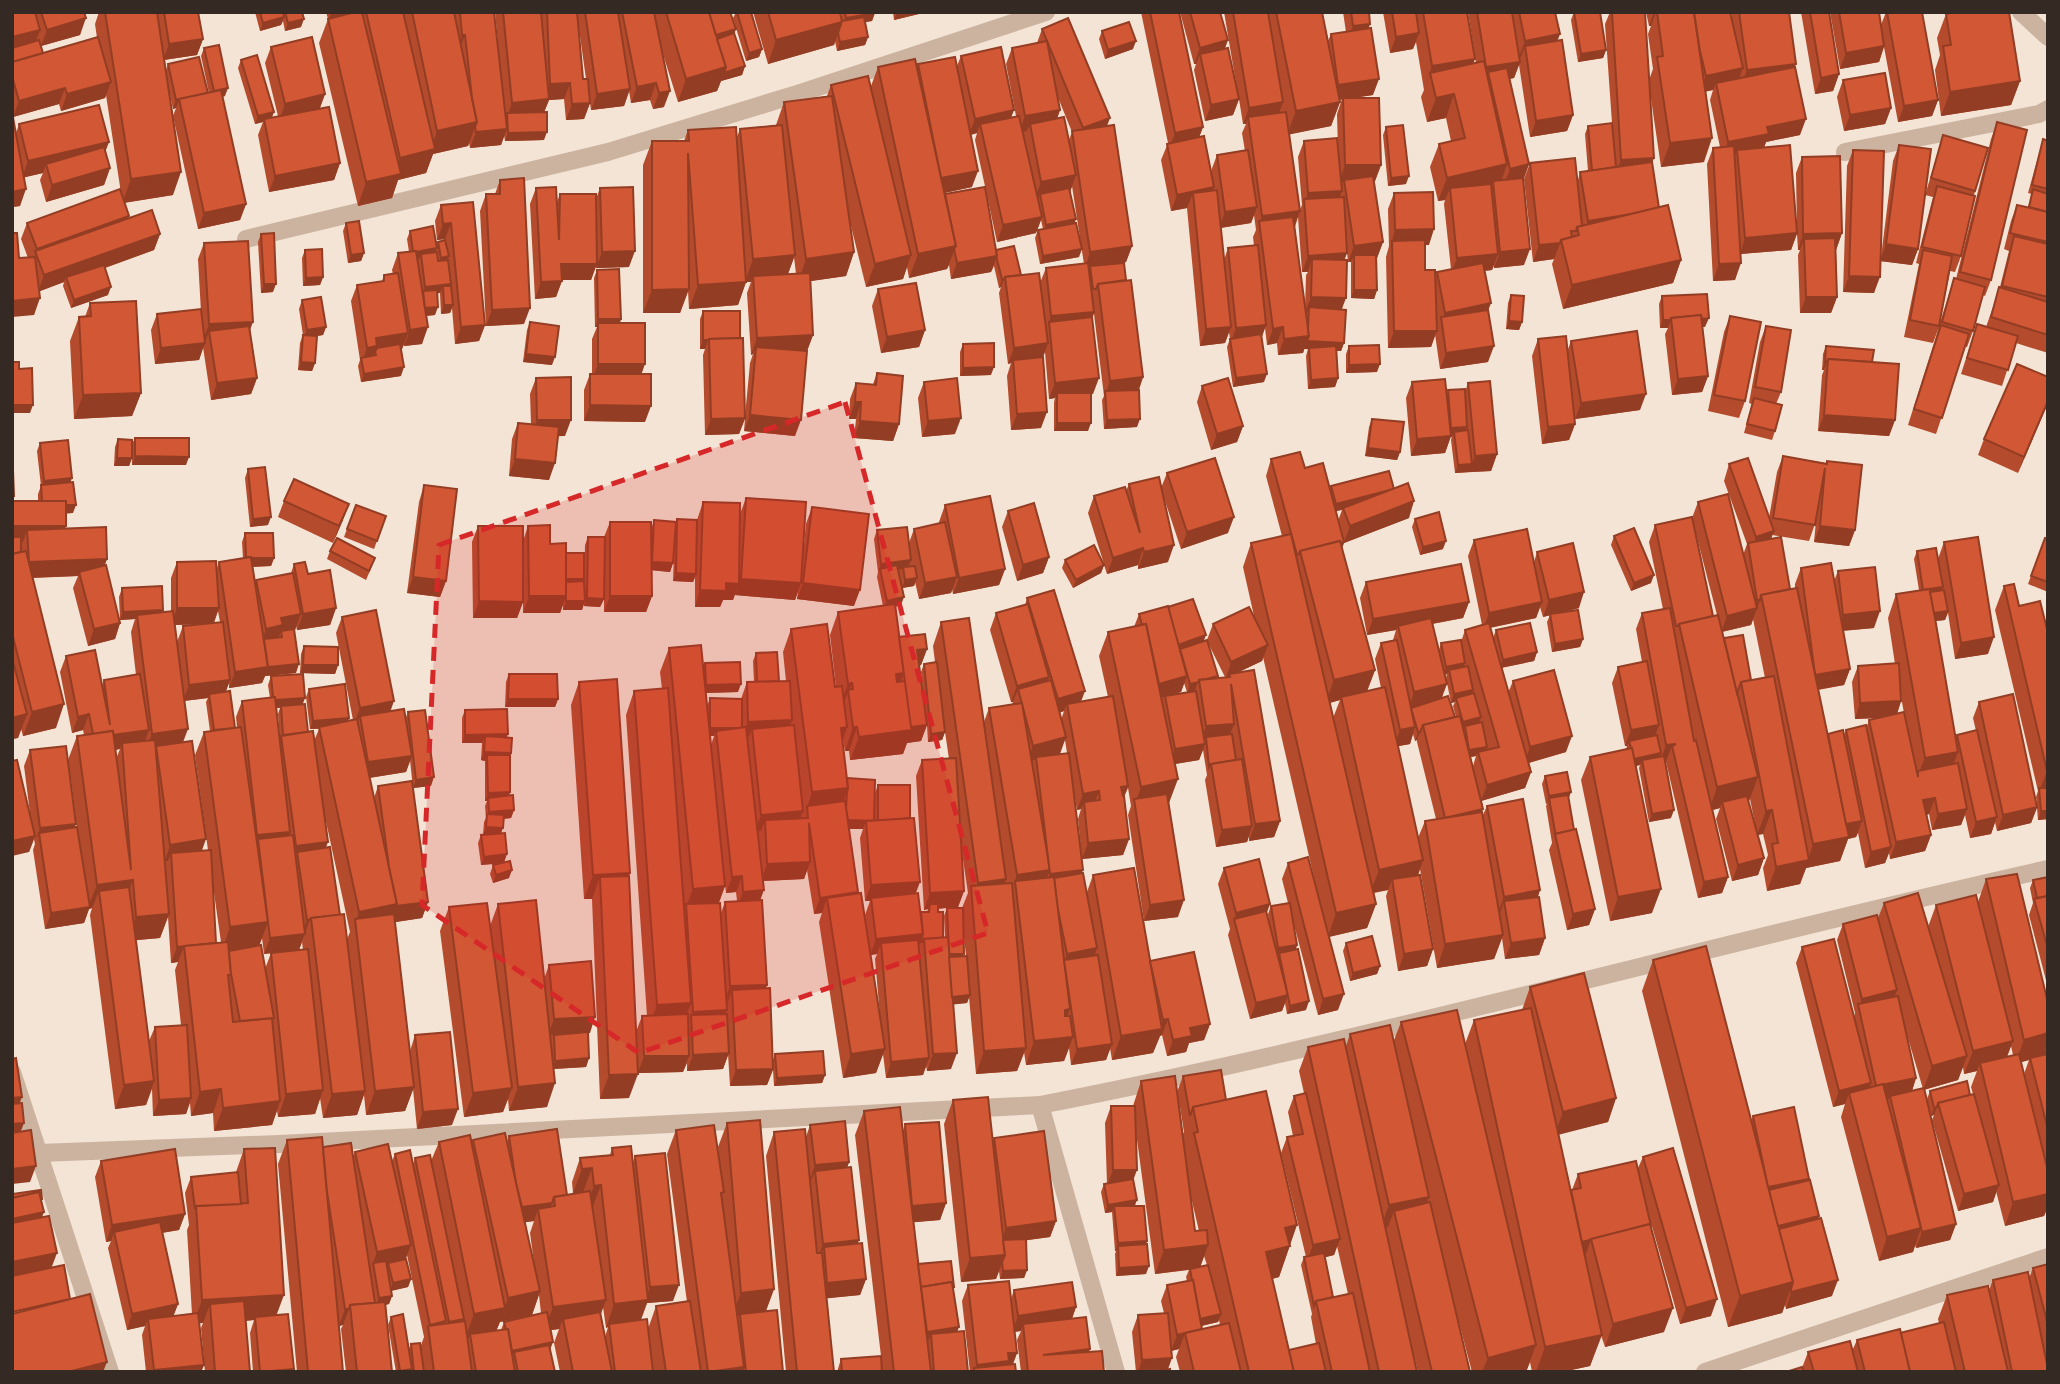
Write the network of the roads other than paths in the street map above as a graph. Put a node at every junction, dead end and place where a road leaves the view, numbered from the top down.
1 (1046, 12) edge
2 (2021, 12) edge
3 (2048, 37) edge
4 (2048, 109) edge
5 (1845, 152) dead end
6 (246, 239) edge
7 (2048, 869) edge
8 (12, 1072) edge
9 (1040, 1105) junction
10 (39, 1153) junction
11 (2048, 1257) edge
12 (110, 1372) edge
13 (1116, 1372) edge
14 (1706, 1372) edge

1 - 6 street
2 - 3 street
4 - 5 street
7 - 9 street
8 - 10 street
9 - 10 street
9 - 13 street
10 - 12 street
11 - 14 street

